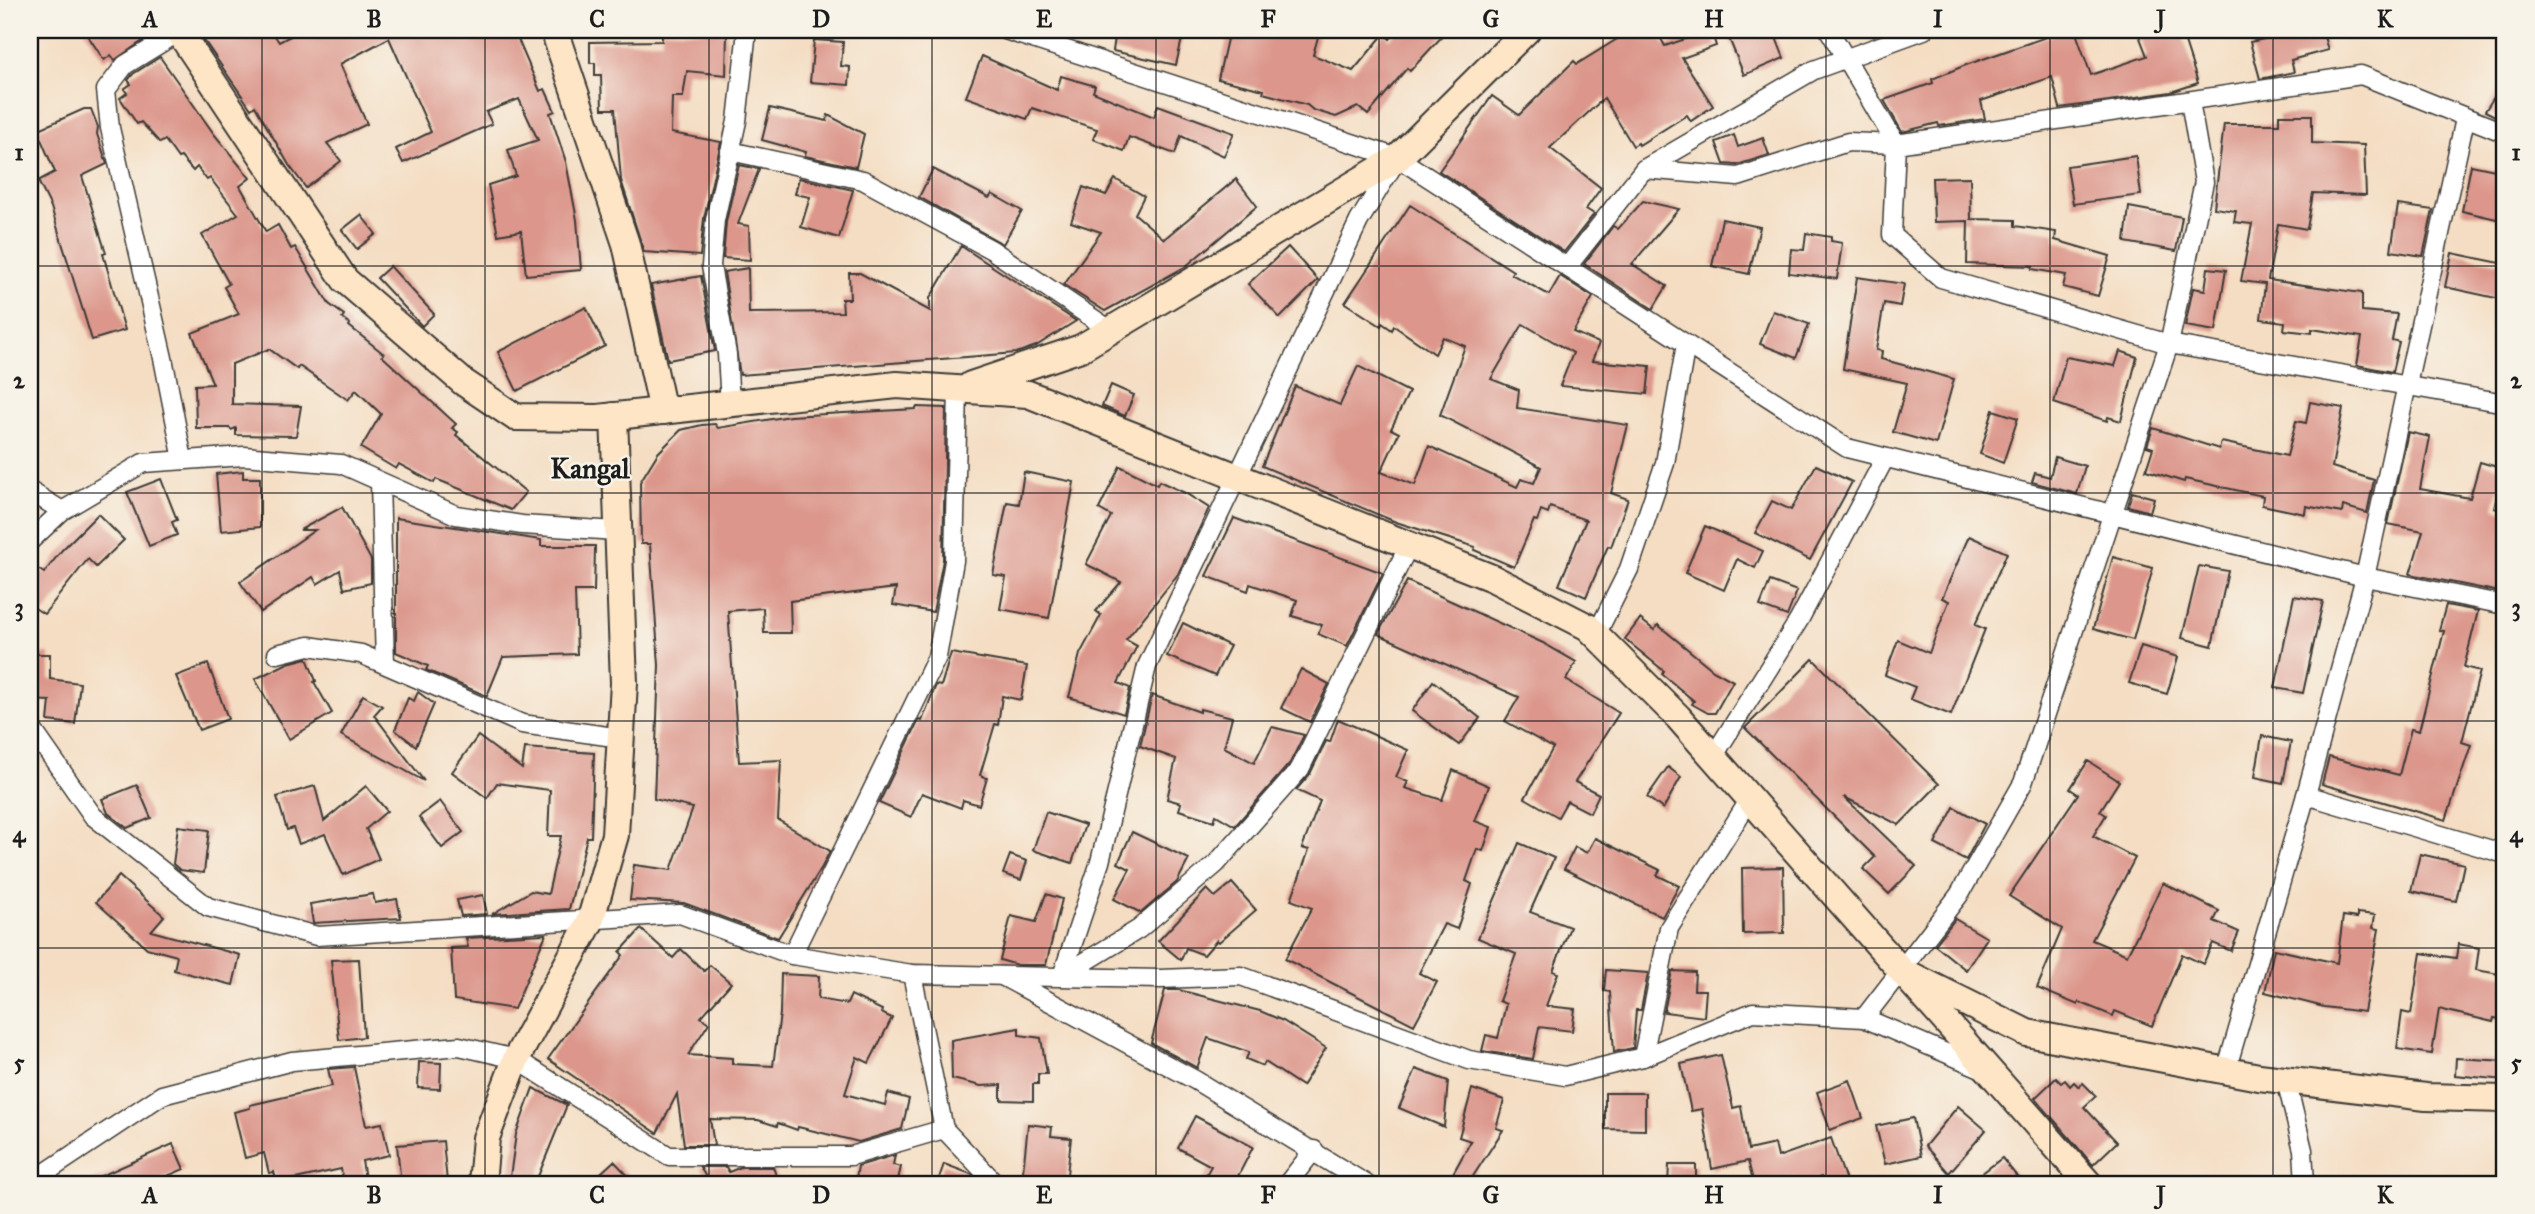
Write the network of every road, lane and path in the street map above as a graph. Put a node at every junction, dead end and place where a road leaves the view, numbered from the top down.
1 (180, 30) edge
2 (554, 30) edge
3 (747, 30) edge
4 (1005, 30) edge
5 (1527, 30) edge
6 (1829, 30) edge
7 (1924, 30) edge
8 (1844, 58) junction
9 (2190, 101) junction
10 (2465, 119) junction
11 (2505, 133) edge
12 (1896, 144) junction
13 (730, 151) junction
14 (1398, 158) junction
15 (1644, 169) junction
16 (1567, 267) junction
17 (1110, 331) junction
18 (1686, 344) junction
19 (2169, 344) junction
20 (2408, 386) junction
21 (958, 389) junction
22 (2505, 403) edge
23 (730, 404) junction
24 (663, 411) junction
25 (614, 416) junction
26 (1885, 458) junction
27 (183, 460) junction
28 (1239, 478) junction
29 (380, 482) junction
30 (30, 491) edge
31 (62, 512) junction
32 (2112, 514) junction
33 (617, 531) junction
34 (30, 541) edge
35 (1409, 545) junction
36 (2365, 577) junction
37 (2505, 605) edge
38 (1596, 635) junction
39 (277, 654) dead end
40 (385, 664) junction
41 (30, 726) edge
42 (621, 738) junction
43 (1713, 757) junction
44 (2306, 795) junction
45 (1749, 799) junction
46 (2505, 854) edge
47 (590, 922) junction
48 (792, 955) junction
49 (1901, 971) junction
50 (912, 974) junction
51 (997, 974) junction
52 (1062, 976) junction
53 (1864, 1017) junction
54 (1643, 1057) junction
55 (516, 1059) junction
56 (2226, 1071) junction
57 (1990, 1072) junction
58 (2286, 1080) junction
59 (2505, 1098) edge
60 (944, 1129) junction
61 (1314, 1150) junction
62 (38, 1181) edge
63 (482, 1184) edge
64 (996, 1184) edge
65 (1287, 1184) edge
66 (1366, 1184) edge
67 (2089, 1184) edge
68 (2305, 1184) edge

1 - 25 street
1 - 27 street
2 - 24 street
3 - 13 street
4 - 14 street
5 - 14 street
6 - 8 street
7 - 8 street
8 - 12 street
8 - 15 street
9 - 10 street
9 - 12 street
9 - 19 street
10 - 11 street
10 - 20 street
12 - 15 street
12 - 19 street
13 - 17 street
13 - 23 street
14 - 16 street
14 - 17 street
14 - 28 street
15 - 16 street
16 - 18 street
17 - 21 street
18 - 26 street
18 - 38 street
19 - 20 street
19 - 32 street
20 - 22 street
20 - 36 street
21 - 23 street
21 - 28 street
21 - 48 street
23 - 24 street
24 - 25 street
25 - 33 street
26 - 32 street
26 - 43 street
27 - 29 street
27 - 31 street
28 - 35 street
28 - 52 street
29 - 33 street
29 - 40 street
30 - 31 street
31 - 34 street
32 - 36 street
32 - 49 street
33 - 42 street
35 - 38 street
35 - 52 street
36 - 37 street
36 - 44 street
38 - 43 street
39 - 40 street
40 - 42 street
41 - 47 street
42 - 47 street
43 - 45 street
44 - 46 street
44 - 56 street
45 - 49 street
45 - 54 street
47 - 48 street
47 - 55 street
48 - 50 street
49 - 53 street
49 - 56 street
49 - 57 street
50 - 51 street
50 - 60 street
51 - 52 street
51 - 61 street
52 - 54 street
53 - 54 street
53 - 57 street
55 - 60 street
55 - 62 street
55 - 63 street
56 - 58 street
57 - 67 street
58 - 59 street
58 - 68 street
60 - 64 street
61 - 65 street
61 - 66 street

